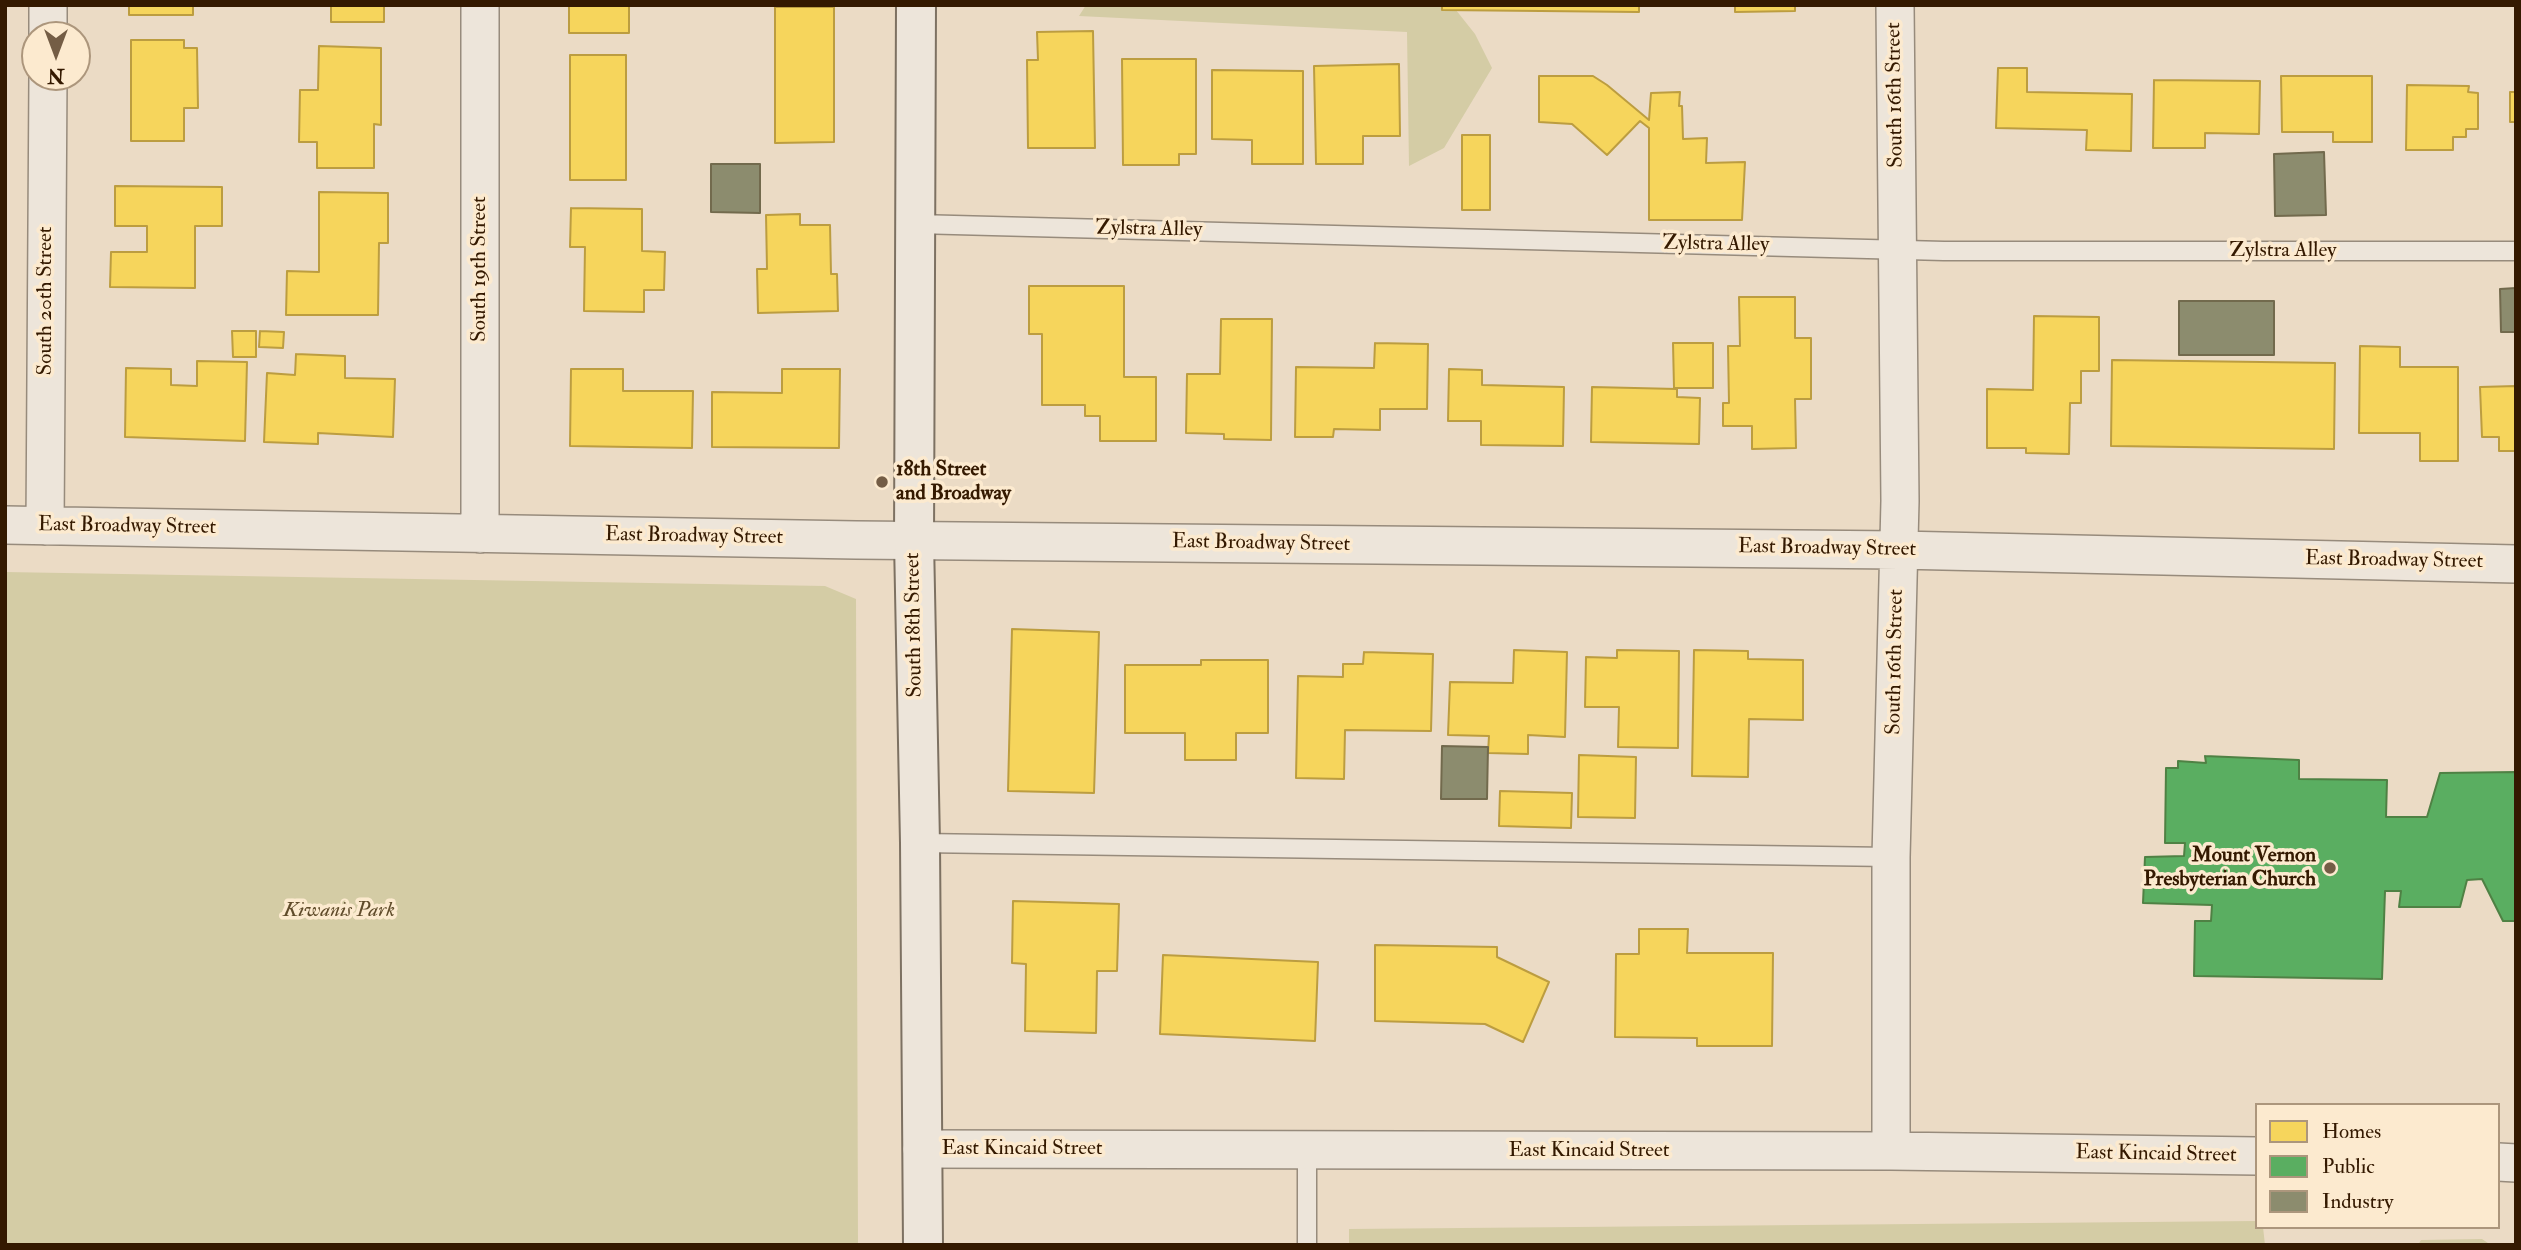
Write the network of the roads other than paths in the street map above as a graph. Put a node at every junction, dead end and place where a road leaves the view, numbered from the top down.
1 (480, 5) edge
2 (916, 5) edge
3 (1895, 5) edge
4 (48, 91) edge
5 (916, 225) junction
6 (1897, 249) junction
7 (2516, 251) edge
8 (5, 525) edge
9 (46, 526) junction
10 (481, 534) junction
11 (914, 541) junction
12 (1899, 550) junction
13 (2516, 564) edge
14 (920, 843) junction
15 (1891, 857) junction
16 (922, 1149) junction
17 (1307, 1150) junction
18 (1891, 1151) junction
19 (2255, 1156) edge
20 (923, 1245) edge
21 (1307, 1245) edge

1 - 10 street, South 19th Street
2 - 5 street, South 18th Street
3 - 6 street, South 16th Street
4 - 9 street, South 20th Street
5 - 6 lane, Zylstra Alley
5 - 11 street, South 18th Street
6 - 7 lane, Zylstra Alley
6 - 12 street, South 16th Street
8 - 9 street, East Broadway Street
9 - 10 street, East Broadway Street
10 - 11 street, East Broadway Street
11 - 12 street, East Broadway Street
11 - 14 street, South 18th Street
12 - 13 street, East Broadway Street
12 - 15 street, South 16th Street
14 - 15 lane
14 - 16 street, South 18th Street
15 - 18 street, South 16th Street
16 - 17 street, East Kincaid Street
16 - 20 street, South 18th Street
17 - 18 street, East Kincaid Street
17 - 21 lane
18 - 19 street, East Kincaid Street

